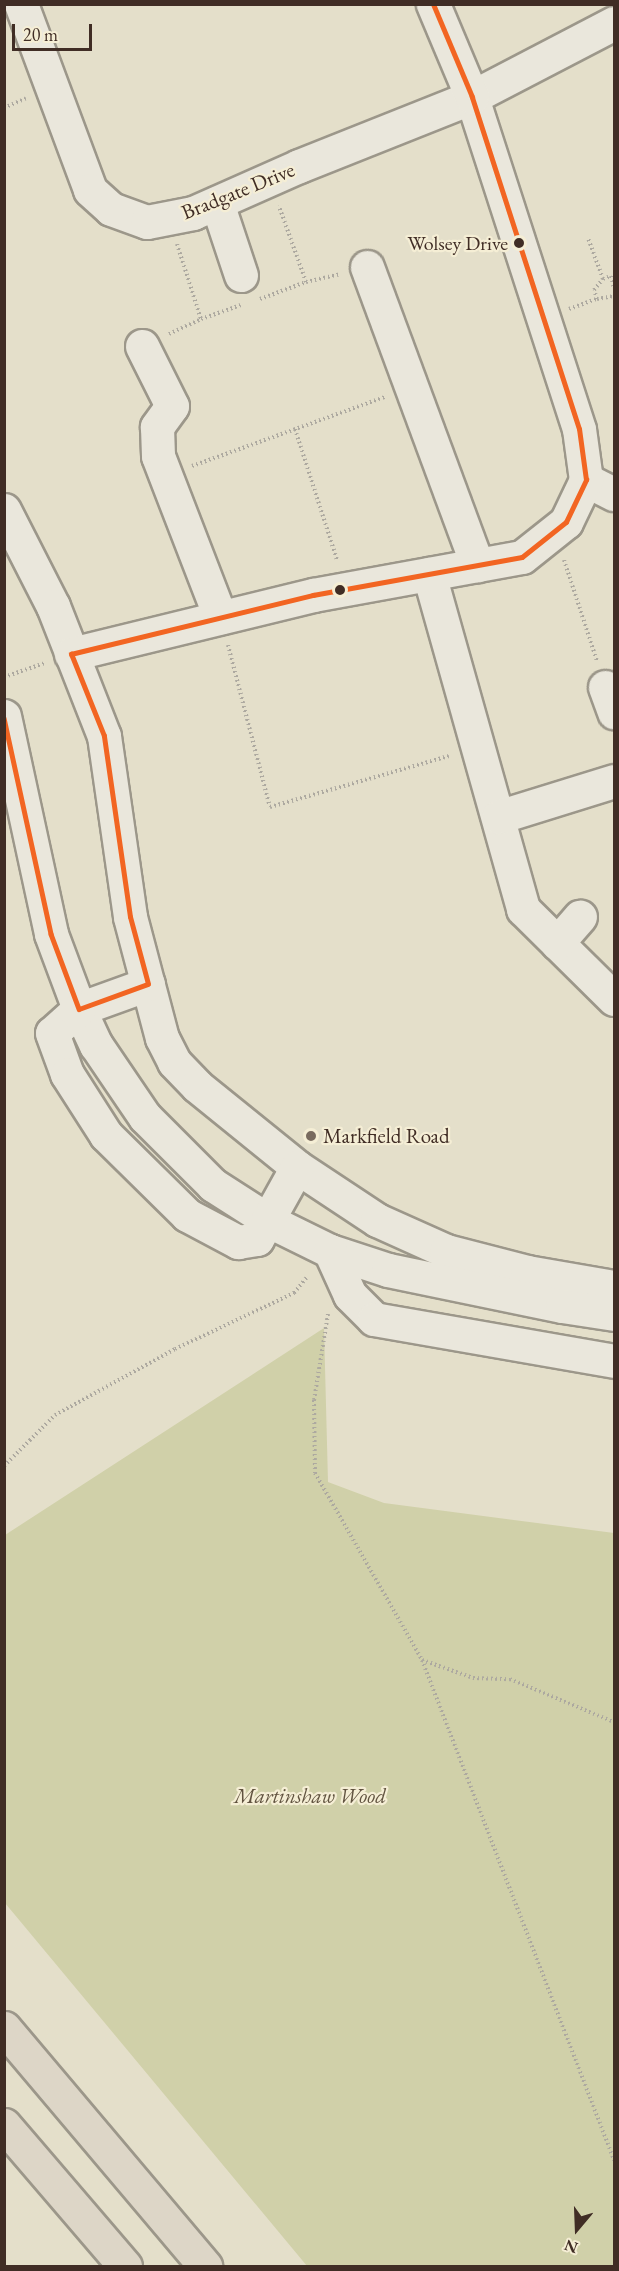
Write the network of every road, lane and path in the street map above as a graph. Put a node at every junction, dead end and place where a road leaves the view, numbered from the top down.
1 (21, 4) edge
2 (433, 4) edge
3 (615, 23) edge
4 (472, 97) junction
5 (217, 203) junction
6 (588, 238) dead end
7 (367, 267) dead end
8 (243, 275) dead end
9 (603, 279) junction
10 (615, 288) edge
11 (615, 296) edge
12 (597, 299) junction
13 (543, 318) junction
14 (142, 346) dead end
15 (411, 388) junction
16 (295, 429) junction
17 (165, 476) junction
18 (600, 487) edge
19 (4, 510) edge
20 (554, 532) junction
21 (477, 565) junction
22 (429, 574) junction
23 (347, 589) junction
24 (220, 617) junction
25 (71, 654) junction
26 (4, 677) edge
27 (610, 700) edge
28 (4, 716) edge
29 (478, 747) junction
30 (615, 781) edge
31 (498, 817) junction
32 (580, 917) dead end
33 (557, 943) junction
34 (148, 984) junction
35 (615, 999) edge
36 (79, 1009) junction
37 (297, 1167) junction
38 (269, 1221) junction
39 (330, 1251) junction
40 (615, 1287) edge
41 (328, 1311) dead end
42 (615, 1314) edge
43 (615, 1362) edge
44 (4, 1466) edge
45 (422, 1659) junction
46 (615, 1722) edge
47 (4, 2028) edge
48 (4, 2125) edge
49 (615, 2160) edge
50 (125, 2266) edge
51 (205, 2266) edge

1 - 5 street, Bradgate Drive
2 - 4 street
3 - 4 street
4 - 5 street, Bradgate Drive
4 - 13 street
5 - 8 street
6 - 9 path
7 - 15 street
9 - 10 path
9 - 12 path
11 - 12 path
12 - 13 path
13 - 18 street
14 - 17 street
15 - 16 path
15 - 21 street
16 - 17 path
16 - 23 path
17 - 24 street
18 - 20 street
19 - 25 street
20 - 21 street
20 - 27 path
21 - 22 street
22 - 23 street
22 - 29 street
23 - 24 street
24 - 25 street
24 - 29 path
25 - 26 path
25 - 34 street
28 - 36 street
29 - 31 street
30 - 31 street
31 - 33 street
32 - 33 street
33 - 35 street
34 - 36 street
34 - 37 street
36 - 38 street
37 - 38 street
37 - 40 street
38 - 39 street
39 - 42 street
39 - 43 street
39 - 44 path
41 - 45 path
45 - 46 path
45 - 49 path
47 - 51 highway
48 - 50 highway

